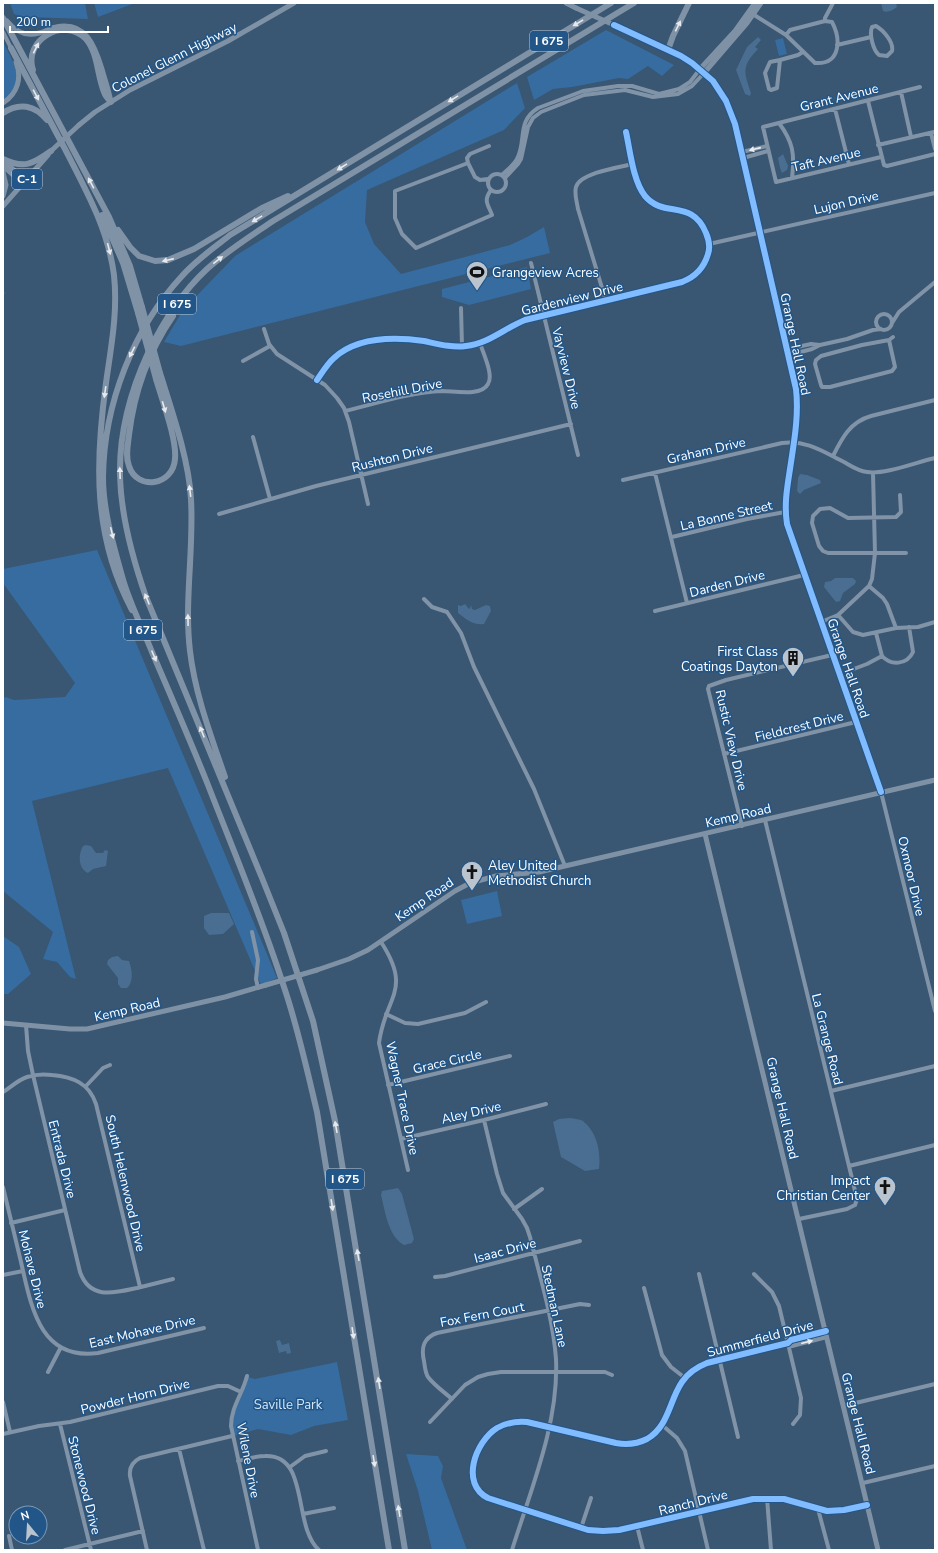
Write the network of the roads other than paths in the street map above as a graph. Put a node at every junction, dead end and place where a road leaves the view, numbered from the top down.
1 (294, 3) edge
2 (566, 3) edge
3 (611, 3) edge
4 (634, 3) edge
5 (689, 3) edge
6 (754, 3) edge
7 (761, 3) edge
8 (833, 3) edge
9 (751, 13) junction
10 (3, 17) edge
11 (825, 21) junction
12 (3, 32) edge
13 (786, 35) junction
14 (871, 37) junction
15 (837, 45) junction
16 (12, 48) junction
17 (668, 50) junction
18 (803, 52) junction
19 (780, 60) junction
20 (702, 71) junction
21 (38, 85) junction
22 (920, 87) dead end
23 (901, 92) junction
24 (868, 101) junction
25 (110, 102) junction
26 (3, 103) edge
27 (835, 109) junction
28 (3, 113) edge
29 (779, 123) junction
30 (54, 129) junction
31 (626, 132) dead end
32 (911, 137) junction
33 (878, 145) junction
34 (490, 146) dead end
35 (767, 146) junction
36 (935, 149) edge
37 (51, 151) junction
38 (768, 151) junction
39 (935, 154) edge
40 (743, 155) junction
41 (881, 157) junction
42 (3, 160) edge
43 (468, 163) junction
44 (633, 164) junction
45 (848, 164) junction
46 (3, 166) edge
47 (3, 172) edge
48 (326, 177) junction
49 (503, 177) junction
50 (792, 178) junction
51 (488, 179) junction
52 (24, 182) junction
53 (491, 190) junction
54 (935, 193) edge
55 (3, 196) edge
56 (91, 199) junction
57 (3, 206) edge
58 (109, 218) junction
59 (761, 232) junction
60 (709, 244) junction
61 (531, 263) dead end
62 (207, 269) junction
63 (935, 282) edge
64 (606, 301) junction
65 (461, 308) dead end
66 (899, 312) junction
67 (888, 315) junction
68 (544, 316) junction
69 (876, 321) junction
70 (892, 323) junction
71 (264, 329) dead end
72 (882, 329) junction
73 (864, 333) junction
74 (891, 338) joint
75 (480, 343) junction
76 (270, 346) junction
77 (462, 346) junction
78 (788, 352) junction
79 (243, 361) dead end
80 (317, 380) junction
81 (935, 400) edge
82 (345, 411) junction
83 (571, 424) junction
84 (253, 437) dead end
85 (794, 441) junction
86 (578, 455) dead end
87 (833, 456) junction
88 (935, 458) edge
89 (873, 472) junction
90 (655, 473) junction
91 (361, 474) junction
92 (623, 480) dead end
93 (900, 495) dead end
94 (270, 499) junction
95 (368, 504) dead end
96 (785, 512) junction
97 (219, 514) dead end
98 (874, 518) junction
99 (672, 538) junction
100 (875, 553) junction
101 (906, 553) dead end
102 (804, 575) junction
103 (869, 586) junction
104 (424, 599) dead end
105 (687, 603) junction
106 (655, 611) dead end
107 (838, 615) junction
108 (821, 622) junction
109 (935, 622) edge
110 (909, 627) junction
111 (896, 628) junction
112 (876, 633) junction
113 (146, 637) junction
114 (832, 655) junction
115 (882, 656) junction
116 (851, 670) dead end
117 (856, 722) junction
118 (724, 754) junction
119 (935, 780) edge
120 (880, 792) junction
121 (238, 820) junction
122 (765, 820) junction
123 (742, 826) junction
124 (706, 834) junction
125 (565, 866) junction
126 (252, 932) dead end
127 (382, 942) junction
128 (258, 988) junction
129 (486, 1002) dead end
130 (935, 1011) edge
131 (386, 1014) junction
132 (3, 1023) edge
133 (26, 1025) junction
134 (510, 1056) dead end
135 (110, 1066) dead end
136 (935, 1066) edge
137 (33, 1075) junction
138 (388, 1085) junction
139 (86, 1086) junction
140 (831, 1091) junction
141 (3, 1092) edge
142 (546, 1104) dead end
143 (484, 1120) junction
144 (401, 1139) junction
145 (935, 1145) edge
146 (849, 1166) junction
147 (408, 1170) dead end
148 (3, 1187) edge
149 (542, 1189) dead end
150 (514, 1209) junction
151 (65, 1210) junction
152 (799, 1219) junction
153 (11, 1223) junction
154 (580, 1241) dead end
155 (534, 1252) junction
156 (23, 1271) junction
157 (698, 1274) dead end
158 (754, 1274) dead end
159 (3, 1275) edge
160 (435, 1277) dead end
161 (173, 1279) dead end
162 (140, 1287) junction
163 (644, 1288) dead end
164 (589, 1305) dead end
165 (548, 1311) junction
166 (204, 1328) dead end
167 (826, 1331) junction
168 (827, 1337) junction
169 (788, 1343) junction
170 (61, 1347) junction
171 (719, 1360) junction
172 (48, 1372) dead end
173 (556, 1372) junction
174 (612, 1375) dead end
175 (247, 1376) dead end
176 (685, 1378) junction
177 (935, 1384) edge
178 (241, 1392) junction
179 (452, 1399) junction
180 (3, 1402) edge
181 (843, 1406) junction
182 (430, 1422) dead end
183 (60, 1424) junction
184 (793, 1424) dead end
185 (662, 1425) junction
186 (550, 1428) junction
187 (10, 1432) junction
188 (3, 1434) edge
189 (232, 1436) junction
190 (738, 1437) dead end
191 (179, 1449) junction
192 (326, 1451) dead end
193 (238, 1461) junction
194 (935, 1466) edge
195 (290, 1467) junction
196 (863, 1483) junction
197 (590, 1498) dead end
198 (767, 1498) junction
199 (867, 1505) junction
200 (334, 1508) dead end
201 (524, 1510) junction
202 (818, 1510) junction
203 (699, 1512) junction
204 (303, 1514) junction
205 (637, 1526) junction
206 (581, 1528) junction
207 (143, 1531) junction
208 (89, 1544) junction
209 (389, 1549) edge
210 (65, 1550) edge
211 (91, 1550) edge
212 (148, 1550) edge
213 (204, 1550) edge
214 (258, 1550) edge
215 (319, 1550) edge
216 (405, 1550) edge
217 (512, 1550) edge
218 (643, 1550) edge
219 (708, 1550) edge
220 (771, 1550) edge
221 (829, 1550) edge
222 (878, 1550) edge

1 - 25 main road, Colonel Glenn Highway / C-1
2 - 17 main road, Grange Hall Road, bridge
3 -> 48 highway, I 675
62 -> 4 highway, I 675
17 -> 5 highway
6 - 9 main road
7 - 9 main road
8 - 11 street
9 - 13 street
9 - 20 main road
10 - 21 highway
10 - 25 main road
11 - 13 street
11 - 15 street
12 - 16 street
13 - 18 street
14 - 14 street
14 - 15 street
15 - 18 street
16 - 26 main road
16 -> 30 highway
17 - 20 main road, Grange Hall Road
18 - 19 street
19 - 19 street
20 - 40 main road, Grange Hall Road
20 - 49 street
21 -> 25 highway
58 -> 21 highway
22 - 23 street, Grant Avenue
23 - 24 street, Grant Avenue
23 - 32 street
24 - 27 street, Grant Avenue
24 - 33 street
25 - 37 main road, Colonel Glenn Highway / C-1, bridge
27 - 29 street, Grant Avenue
27 - 45 street
28 - 30 highway
29 - 35 street, Grant Avenue
29 - 50 street
30 - 56 highway
31 - 44 street
32 - 33 street
32 - 36 street
33 - 41 street
34 - 43 street
35 - 38 street
35 -> 40 street
37 - 42 highway
37 - 52 main road, Colonel Glenn Highway / C-1
38 - 40 street
38 - 50 street, Taft Avenue
39 - 41 street
40 - 59 main road, Grange Hall Road
41 - 45 street, Taft Avenue
42 - 52 highway
43 - 51 street
43 - 53 street
44 - 60 street
44 - 64 street
45 - 50 street, Taft Avenue
46 - 52 main road
47 - 55 main road
48 -> 58 highway
48 -> 113 highway, I 675
49 - 51 street
49 - 53 street
51 - 53 street
52 - 57 main road, Colonel Glenn Highway / C-1
54 - 59 street, Lujon Drive
56 -> 62 highway, bridge
56 -> 113 highway
121 -> 58 highway, bridge
59 - 60 street
59 - 78 main road, Grange Hall Road
60 - 64 street, Gardenview Drive
61 - 68 street, Vayview Drive
121 -> 62 highway, I 675
63 - 66 street
64 - 68 street, Gardenview Drive
65 - 77 street
66 - 67 street
66 - 70 street
67 - 69 street
67 - 70 street
68 - 75 street, Gardenview Drive
68 - 83 street, Vayview Drive
69 - 72 street
69 - 73 street
70 - 72 street
71 - 76 street
72 - 73 street
73 - 78 street
74 - 74 street
75 - 77 street, Gardenview Drive
75 - 82 street, Rosehill Drive
76 - 79 street
76 - 80 street
77 - 80 street, Gardenview Drive
78 - 85 main road, Grange Hall Road
80 - 82 street
81 - 87 street
82 - 91 street
83 - 86 street, Vayview Drive
83 - 91 street, Rushton Drive
84 - 94 street
85 - 87 street
85 - 90 street, Graham Drive
85 - 96 main road, Grange Hall Road
87 - 89 street
88 - 89 street
89 - 98 street
90 - 92 street, Graham Drive
90 - 99 street
91 - 94 street, Rushton Drive
91 - 95 street
93 - 98 street
94 - 97 street, Rushton Drive
96 - 99 street, La Bonne Street
96 - 102 main road, Grange Hall Road
98 - 100 street
98 - 100 street
99 - 105 street
100 - 101 street
100 - 103 street
102 - 105 street, Darden Drive
102 - 108 main road, Grange Hall Road
103 - 107 street
103 - 111 street
104 - 125 street
105 - 106 street, Darden Drive
107 - 108 street
107 - 112 street
108 - 114 main road, Grange Hall Road
109 - 110 street
110 - 111 street
110 - 115 street
111 - 112 street
112 - 115 street
113 -> 209 highway, I 675
114 - 117 main road, Grange Hall Road
114 - 118 street, Rustic View Drive
115 - 116 street
117 - 118 street, Fieldcrest Drive
117 - 120 main road, Grange Hall Road
118 - 123 street, Rustic View Drive
119 - 120 main road, Kemp Road
120 - 122 main road, Kemp Road
120 - 130 street, Oxmoor Drive
216 -> 121 highway, I 675
122 - 123 main road, Kemp Road
122 - 140 street, La Grange Road
123 - 124 main road, Kemp Road
124 - 125 main road, Kemp Road
124 - 152 main road, Grange Hall Road
125 - 127 main road, Kemp Road
126 - 128 street
127 - 128 main road, Kemp Road, bridge
127 - 131 street, Wagner Trace Drive
128 - 133 main road, Kemp Road
129 - 131 street
131 - 138 street, Wagner Trace Drive
132 - 133 main road, Kemp Road
133 - 137 street, Entrada Drive
134 - 138 street, Grace Circle
135 - 139 street
136 - 140 street
137 - 139 street
137 - 141 street
137 - 151 street, Entrada Drive
138 - 144 street, Wagner Trace Drive
139 - 162 street, South Helenwood Drive
140 - 146 street, La Grange Road
142 - 143 street, Aley Drive
143 - 144 street, Aley Drive
143 - 150 street, Stedman Lane
144 - 147 street, Wagner Trace Drive
145 - 146 street
146 - 152 street, La Grange Road
148 - 153 street, Mohave Drive
149 - 150 street
150 - 155 street, Stedman Lane
151 - 153 street
151 - 162 street, Entrada Drive
152 - 167 main road, Grange Hall Road
153 - 156 street, Mohave Drive
154 - 155 street, Isaac Drive
155 - 160 street, Isaac Drive
155 - 165 street, Stedman Lane
156 - 159 street
156 - 170 street, Mohave Drive
157 - 171 street
158 - 169 street
161 - 162 street
163 - 176 street
164 - 165 street, Fox Fern Court
165 - 173 street, Stedman Lane
165 - 179 street, Fox Fern Court
166 - 170 street, East Mohave Drive
167 - 168 main road, Grange Hall Road
167 - 169 street, Summerfield Drive
169 -> 168 street, Summerfield Drive
168 - 181 main road, Grange Hall Road
169 - 171 street, Summerfield Drive
169 - 184 street
170 - 172 street
171 - 176 street, Summerfield Drive
171 - 190 street
173 - 174 street
173 - 179 street
173 - 186 street, Stedman Lane
175 - 178 street, Wilene Drive
176 - 185 street, Summerfield Drive
177 - 181 street
178 - 183 street, Powder Horn Drive
178 - 189 street, Wilene Drive
179 - 182 street
180 - 187 street
181 - 196 main road, Grange Hall Road
183 - 187 street, Powder Horn Drive
183 - 208 street, Stonewood Drive
185 - 186 street, Summerfield Drive
185 - 203 street
186 - 201 street, Stedman Lane
186 - 201 street, Summerfield Drive
187 - 188 street, Powder Horn Drive
189 - 191 street
189 - 193 street, Wilene Drive
191 - 207 street
191 - 213 street
192 - 195 street
193 - 195 street
193 - 214 street, Wilene Drive
194 - 196 street
195 - 204 street
196 - 199 main road, Grange Hall Road
197 - 206 street
198 - 202 street, Ranch Drive
198 - 203 street, Ranch Drive
198 - 220 street
199 - 202 street, Ranch Drive
199 - 222 main road, Grange Hall Road
200 - 204 street
201 - 206 street, Ranch Drive
201 - 217 street, Stedman Lane
202 - 221 street
203 - 205 street, Ranch Drive
203 - 219 street
204 - 215 street
205 - 206 street, Ranch Drive
205 - 218 street
207 - 208 street
207 - 212 street
208 - 210 street
208 - 211 street, Stonewood Drive

